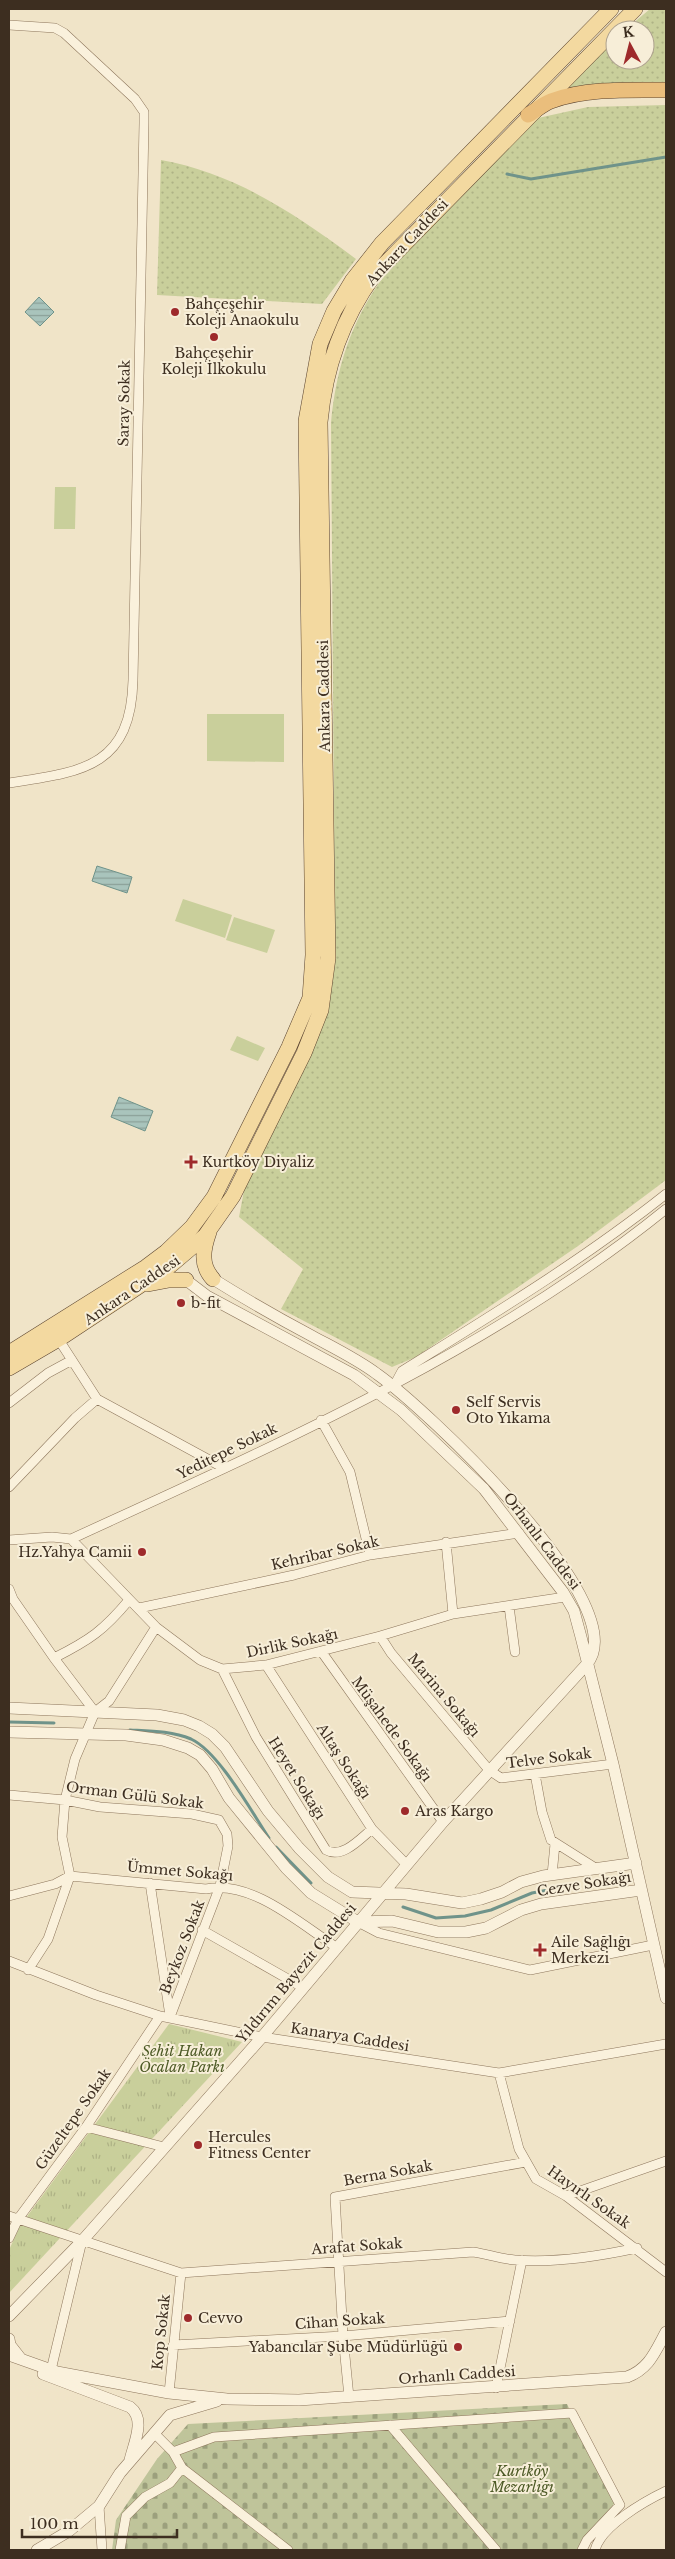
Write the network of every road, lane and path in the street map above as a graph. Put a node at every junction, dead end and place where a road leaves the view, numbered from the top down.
1 (611, 9) edge
2 (635, 9) edge
3 (9, 25) edge
4 (666, 90) edge
5 (528, 115) junction
6 (9, 783) edge
7 (666, 1194) edge
8 (666, 1210) edge
9 (629, 1224) junction
10 (212, 1226) junction
11 (639, 1232) junction
12 (180, 1249) junction
13 (171, 1265) junction
14 (213, 1279) junction
15 (186, 1280) junction
16 (140, 1286) junction
17 (521, 1298) junction
18 (526, 1308) junction
19 (58, 1340) junction
20 (9, 1353) edge
21 (72, 1360) junction
22 (9, 1368) edge
23 (393, 1386) junction
24 (379, 1392) junction
25 (98, 1399) junction
26 (9, 1403) edge
27 (321, 1420) junction
28 (224, 1468) junction
29 (9, 1487) edge
30 (518, 1533) junction
31 (9, 1540) edge
32 (71, 1540) junction
33 (446, 1542) junction
34 (370, 1555) junction
35 (9, 1589) edge
36 (565, 1597) junction
37 (130, 1600) junction
38 (509, 1606) junction
39 (140, 1608) junction
40 (452, 1614) junction
41 (156, 1627) junction
42 (380, 1636) junction
43 (596, 1643) joint
44 (321, 1651) junction
45 (515, 1652) dead end
46 (54, 1658) junction
47 (587, 1664) junction
48 (266, 1665) junction
49 (222, 1669) junction
50 (9, 1708) edge
51 (95, 1712) junction
52 (9, 1732) edge
53 (85, 1735) junction
54 (613, 1764) junction
55 (489, 1770) junction
56 (535, 1774) junction
57 (9, 1795) edge
58 (65, 1800) junction
59 (443, 1822) junction
60 (372, 1830) junction
61 (554, 1844) junction
62 (636, 1864) junction
63 (407, 1865) junction
64 (597, 1869) junction
65 (552, 1875) junction
66 (70, 1876) junction
67 (150, 1883) junction
68 (220, 1886) junction
69 (641, 1890) junction
70 (381, 1893) junction
71 (9, 1896) edge
72 (358, 1922) junction
73 (202, 1930) junction
74 (653, 1945) junction
75 (336, 1947) junction
76 (9, 1961) edge
77 (28, 1970) junction
78 (302, 1987) junction
79 (666, 1998) edge
80 (160, 2016) junction
81 (170, 2017) junction
82 (262, 2038) junction
83 (666, 2044) edge
84 (499, 2074) junction
85 (86, 2127) junction
86 (164, 2147) junction
87 (666, 2161) edge
88 (526, 2162) junction
89 (566, 2196) junction
90 (13, 2217) edge
91 (9, 2238) edge
92 (82, 2241) junction
93 (637, 2248) junction
94 (522, 2260) junction
95 (338, 2262) junction
96 (666, 2272) edge
97 (182, 2273) junction
98 (19, 2306) junction
99 (9, 2316) edge
100 (510, 2321) junction
101 (9, 2325) edge
102 (666, 2332) edge
103 (343, 2336) junction
104 (9, 2339) edge
105 (173, 2345) junction
106 (9, 2355) edge
107 (22, 2360) junction
108 (9, 2362) edge
109 (51, 2370) junction
110 (496, 2388) junction
111 (169, 2393) junction
112 (350, 2397) junction
113 (227, 2399) junction
114 (390, 2425) junction
115 (154, 2433) junction
116 (173, 2452) junction
117 (130, 2462) junction
118 (182, 2468) junction
119 (666, 2491) edge
120 (100, 2506) junction
121 (37, 2550) edge
122 (102, 2550) edge
123 (120, 2550) edge
124 (288, 2550) edge
125 (496, 2550) edge
126 (582, 2550) edge
127 (595, 2550) edge

1 - 12 main road, Ankara Caddesi
2 - 5 main road, Ankara Caddesi
3 - 6 street, Saray Sokak
4 - 5 highway
5 - 10 main road, Ankara Caddesi
7 - 9 street
8 - 11 street, Yeditepe Sokak
9 - 11 street
9 - 17 street
10 - 12 main road, Ankara Caddesi
10 - 14 main road
11 - 18 street, Yeditepe Sokak
12 - 13 main road, Ankara Caddesi
12 - 14 main road
12 - 20 main road, Ankara Caddesi
13 - 15 main road
13 - 16 main road, Ankara Caddesi
14 - 23 street, Orhanlı Caddesi
15 - 16 main road
15 - 24 street, Orhanlı Caddesi
16 - 19 main road, Ankara Caddesi
17 - 18 street
17 - 23 street
18 - 23 street, Yeditepe Sokak
19 - 21 street
19 - 22 main road, Ankara Caddesi
21 - 25 street
21 - 26 street
23 - 24 street, Yeditepe Sokak
23 - 43 street, Orhanlı Caddesi
24 - 27 street, Yeditepe Sokak
24 - 30 street, Orhanlı Caddesi
25 - 28 street
25 - 29 street
27 - 28 street, Yeditepe Sokak
27 - 34 street
28 - 32 street, Yeditepe Sokak
30 - 33 street, Kehribar Sokak
30 - 36 street, Orhanlı Caddesi
31 - 32 street
32 - 37 street, Dirlik Sokağı
33 - 34 street, Kehribar Sokak
33 - 40 street
34 - 39 street, Kehribar Sokak
35 - 46 street
36 - 38 street, Dirlik Sokağı
36 - 47 street, Orhanlı Caddesi
37 - 39 street, Dirlik Sokağı
37 - 46 street
38 - 40 street, Dirlik Sokağı
38 - 45 street
39 - 41 street, Dirlik Sokağı
40 - 42 street, Dirlik Sokağı
41 - 49 street, Dirlik Sokağı
41 - 51 street
42 - 44 street, Dirlik Sokağı
42 - 55 street, Marina Sokağı
43 - 47 street, Yıldırım Bayezit Caddesi
44 - 48 street, Dirlik Sokağı
44 - 59 street, Müşahede Sokağı
46 - 51 street
47 - 54 street, Orhanlı Caddesi
47 - 55 street, Yıldırım Bayezit Caddesi
48 - 49 street, Dirlik Sokağı
48 - 60 street, Altaş Sokağı
49 - 60 street, Heyet Sokağı
50 - 51 street, Cezve Sokağı
51 - 53 street
51 - 70 street, Cezve Sokağı
52 - 53 street
53 - 58 street
53 - 72 street
54 - 56 street, Telve Sokak
54 - 62 street, Orhanlı Caddesi
55 - 56 street, Telve Sokak
55 - 59 street, Yıldırım Bayezit Caddesi
56 - 61 street
57 - 58 street, Orman Gülü Sokak
58 - 66 street
58 - 68 street, Orman Gülü Sokak
59 - 63 street, Yıldırım Bayezit Caddesi
60 - 63 street, Altaş Sokağı
61 - 64 street
61 - 65 street
62 - 64 street, Cezve Sokağı
62 - 69 street, Orhanlı Caddesi
63 - 70 street, Yıldırım Bayezit Caddesi
64 - 65 street, Cezve Sokağı
65 - 70 street, Cezve Sokağı
66 - 67 street, Ümmet Sokağı
66 - 71 street, Ümmet Sokağı
66 - 77 street
67 - 68 street, Ümmet Sokağı
67 - 81 street
68 - 73 street, Beykoz Sokak
68 - 75 street, Ümmet Sokağı
69 - 72 street, Cezve Sokağı
69 - 74 street, Orhanlı Caddesi
70 - 72 street, Yıldırım Bayezit Caddesi
72 - 74 street
72 - 75 street, Yıldırım Bayezit Caddesi
73 - 78 street
73 - 81 street, Beykoz Sokak
74 - 79 street, Orhanlı Caddesi
75 - 78 street, Yıldırım Bayezit Caddesi
76 - 77 street, Kanarya Caddesi
77 - 80 street, Kanarya Caddesi
78 - 82 street, Yıldırım Bayezit Caddesi
80 - 81 street, Kanarya Caddesi
80 - 85 street, Güzeltepe Sokak
81 - 82 street, Kanarya Caddesi
82 - 84 street, Kanarya Caddesi
82 - 86 street, Yıldırım Bayezit Caddesi
83 - 84 street, Kanarya Caddesi
84 - 88 street, Hayırlı Sokak
85 - 86 street
85 - 90 street, Güzeltepe Sokak
86 - 92 street, Yıldırım Bayezit Caddesi
87 - 89 street
88 - 89 street, Hayırlı Sokak
88 - 95 street, Berna Sokak
89 - 93 street, Hayırlı Sokak
90 - 91 street, Güzeltepe Sokak
90 - 92 street, Arafat Sokak
92 - 97 street, Arafat Sokak
92 - 98 street, Yıldırım Bayezit Caddesi
92 - 109 street
93 - 94 street, Arafat Sokak
93 - 96 street, Hayırlı Sokak
94 - 95 street, Arafat Sokak
94 - 100 street
95 - 97 street, Arafat Sokak
95 - 103 street, Berna Sokak
97 - 105 street, Kop Sokak
98 - 99 street, Yıldırım Bayezit Caddesi
98 - 101 street
100 - 103 street, Cihan Sokak
100 - 110 street
102 - 110 street, Orhanlı Caddesi
103 - 105 street, Cihan Sokak
103 - 112 street, Berna Sokak
104 - 107 street
105 - 111 street, Kop Sokak
106 - 107 street
107 - 109 street
108 - 117 street
109 - 111 street
110 - 112 street, Orhanlı Caddesi
111 - 113 street
112 - 113 street, Orhanlı Caddesi
113 - 115 street
114 - 116 street
114 - 125 street
114 - 126 street
115 - 116 street
115 - 117 street
116 - 118 street
117 - 120 street
118 - 123 street
118 - 124 street
119 - 127 street
120 - 121 street
120 - 122 street

